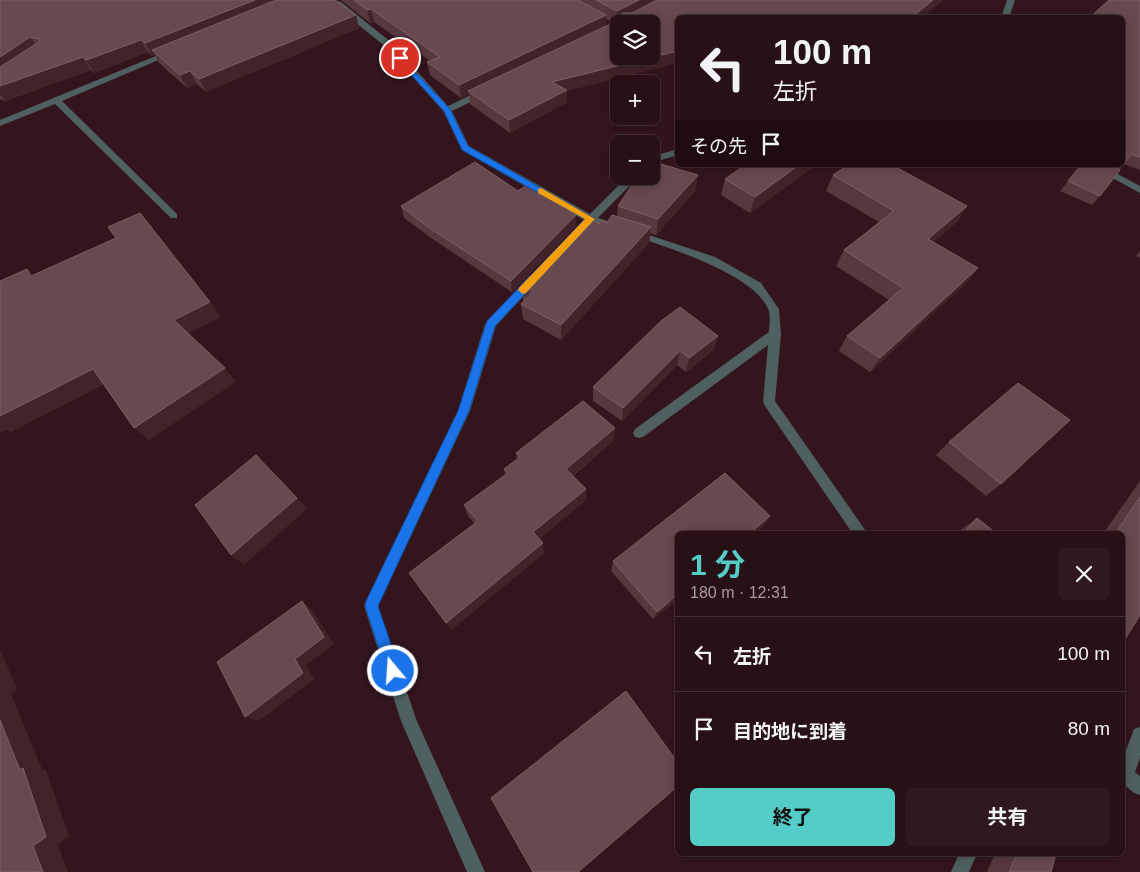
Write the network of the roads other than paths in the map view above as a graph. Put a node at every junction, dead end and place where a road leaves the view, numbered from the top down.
1 (328, 0) edge
2 (1011, 0) edge
3 (1006, 15) edge
4 (184, 48) edge
5 (491, 89) edge
6 (56, 100) junction
7 (447, 110) junction
8 (0, 123) edge
9 (675, 153) edge
10 (660, 157) edge
11 (1098, 167) edge
12 (625, 185) edge
13 (1140, 190) edge
14 (174, 216) dead end
15 (591, 219) junction
16 (571, 240) edge
17 (544, 268) edge
18 (775, 334) junction
19 (639, 433) dead end
20 (859, 531) edge
21 (1140, 735) edge
22 (1125, 770) edge
23 (1125, 773) edge
24 (1140, 787) edge
25 (967, 856) edge
26 (476, 872) edge
27 (960, 872) edge

1 - 7 street
2 - 3 street
4 - 6 street
5 - 7 street
6 - 8 street
6 - 14 street
7 - 15 street
9 - 10 street
11 - 13 street
12 - 15 street
15 - 16 street
15 - 18 street
17 - 26 street
18 - 19 street
18 - 20 street
21 - 22 street
23 - 24 street
25 - 27 street

